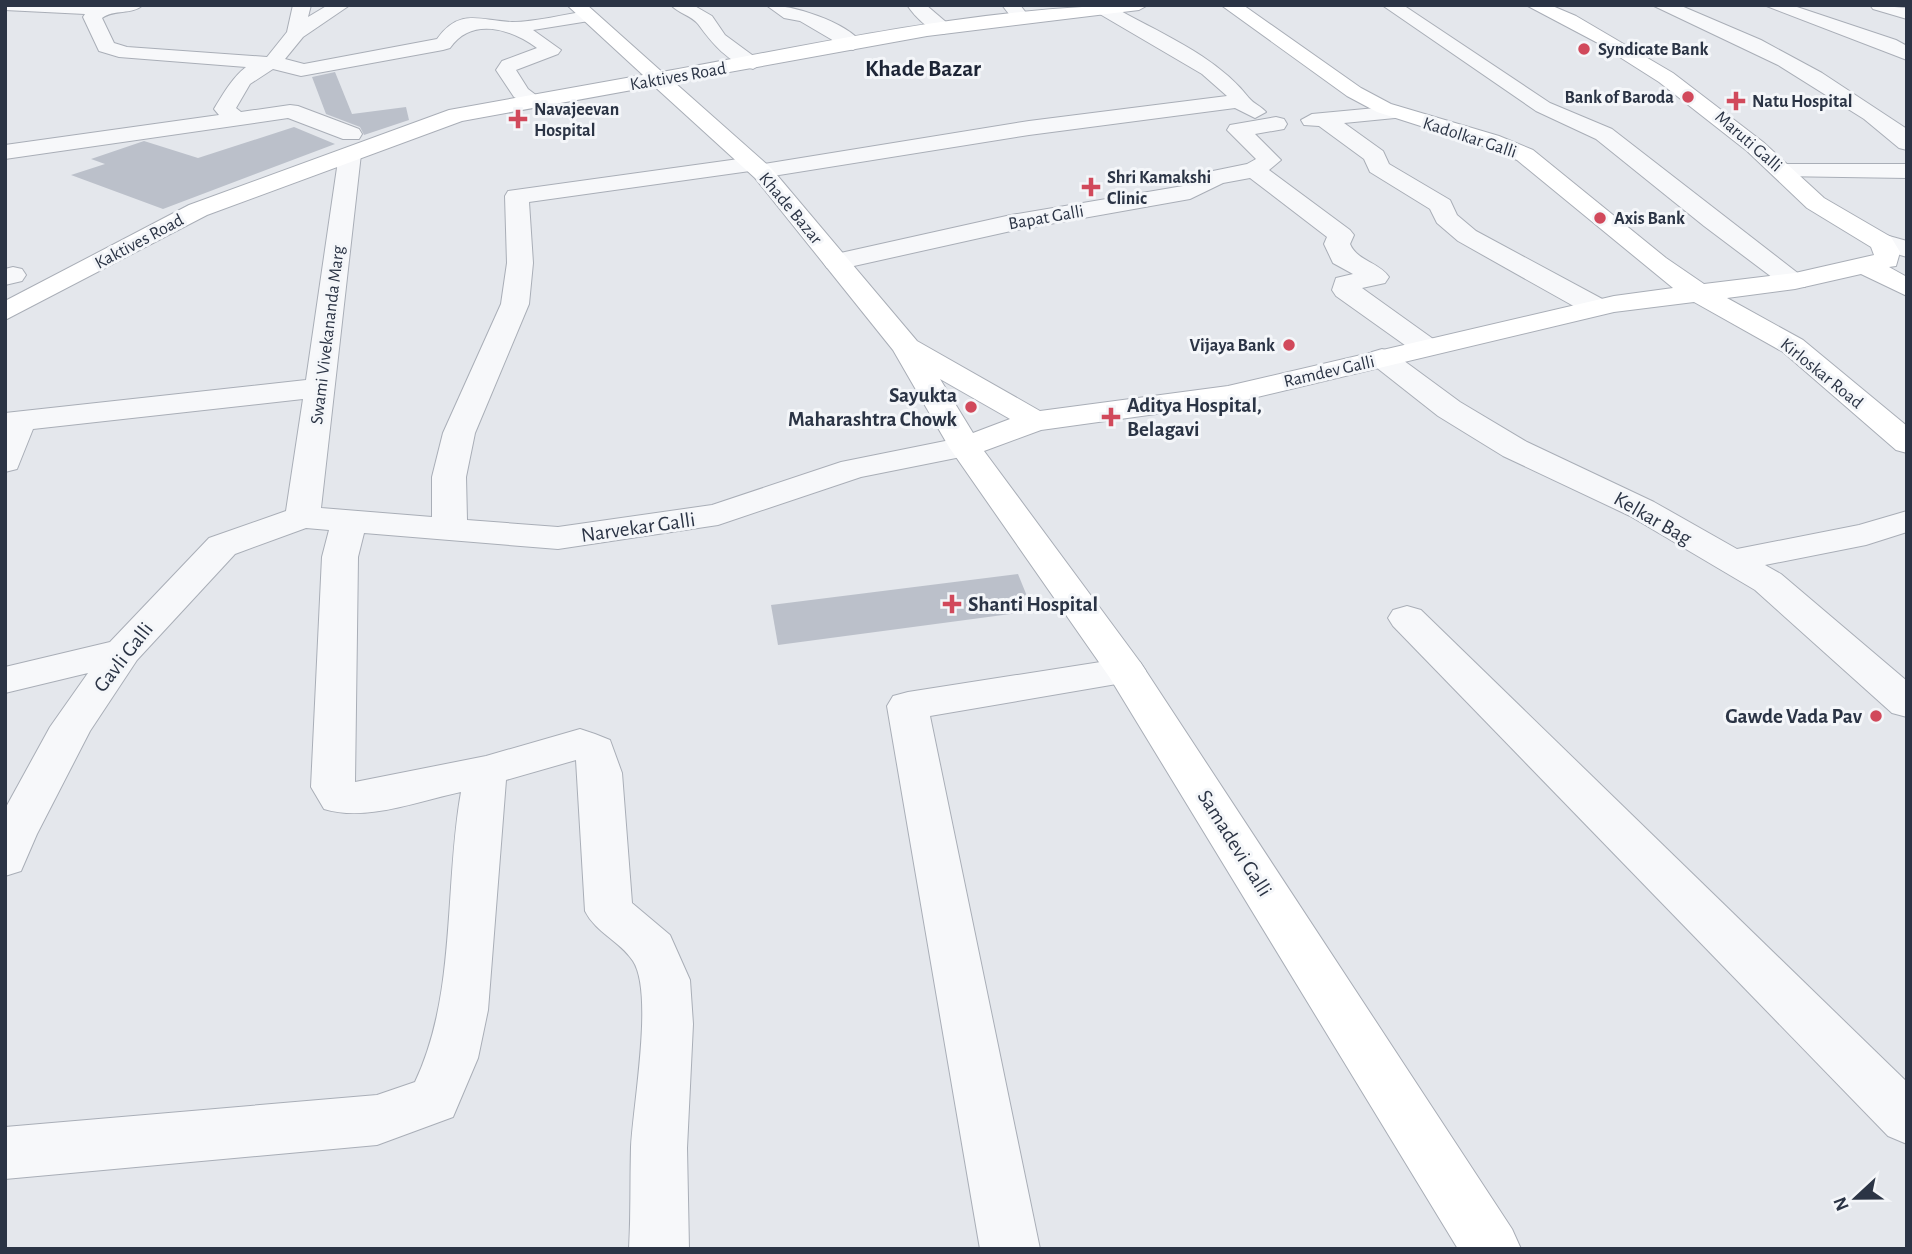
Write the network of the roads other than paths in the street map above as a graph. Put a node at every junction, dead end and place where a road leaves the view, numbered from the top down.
1 (5, 5) edge
2 (134, 5) edge
3 (302, 5) edge
4 (341, 5) edge
5 (680, 5) edge
6 (775, 5) edge
7 (916, 5) edge
8 (1139, 5) edge
9 (1230, 5) edge
10 (1391, 5) edge
11 (1535, 5) edge
12 (1714, 5) edge
13 (1773, 5) edge
14 (1879, 5) edge
15 (1092, 8) edge
16 (1670, 8) edge
17 (102, 9) junction
18 (578, 9) edge
19 (1016, 12) edge
20 (1907, 14) edge
21 (511, 19) junction
22 (944, 28) junction
23 (296, 33) junction
24 (853, 44) junction
25 (1907, 54) edge
26 (272, 63) junction
27 (753, 63) junction
28 (301, 70) junction
29 (657, 80) junction
30 (1240, 101) junction
31 (535, 102) junction
32 (290, 111) junction
33 (1396, 112) junction
34 (236, 118) junction
35 (1324, 119) junction
36 (1276, 124) junction
37 (1907, 143) edge
38 (351, 144) junction
39 (5, 152) edge
40 (757, 168) junction
41 (1254, 170) junction
42 (1784, 171) junction
43 (1907, 171) edge
44 (1894, 246) edge
45 (836, 262) junction
46 (1862, 264) junction
47 (1795, 281) junction
48 (1907, 288) edge
49 (1695, 291) junction
50 (1597, 307) junction
51 (5, 312) edge
52 (906, 347) junction
53 (1426, 347) junction
54 (1382, 358) junction
55 (320, 388) junction
56 (1035, 421) junction
57 (13, 422) edge
58 (1907, 443) edge
59 (965, 447) junction
60 (5, 462) edge
61 (303, 517) junction
62 (1907, 521) edge
63 (349, 522) junction
64 (450, 530) junction
65 (1730, 561) junction
66 (1407, 618) dead end
67 (123, 651) junction
68 (1126, 671) junction
69 (5, 680) edge
70 (1907, 703) edge
71 (486, 771) junction
72 (5, 859) edge
73 (1907, 1119) edge
74 (5, 1153) edge
75 (659, 1249) edge
76 (1010, 1249) edge
77 (1491, 1249) edge

1 - 17 street
2 - 17 street
3 - 23 street
4 - 23 street
5 - 27 street
6 - 24 street
7 - 22 street
8 - 15 main road, Kaktives Road
9 - 33 main road, Kadolkar Galli
10 - 47 street
11 - 42 main road, Maruti Galli
12 - 16 street
13 - 25 street
14 - 20 street
15 - 19 main road, Kaktives Road
15 - 30 street
16 - 37 street
17 - 26 street
18 - 21 street
18 - 29 main road, Khade Bazar
19 - 22 main road, Kaktives Road
21 - 28 street
21 - 31 street
22 - 24 main road, Kaktives Road
23 - 26 street
24 - 27 main road, Kaktives Road
26 - 28 street
26 - 34 street
27 - 29 main road, Kaktives Road
28 - 32 street
29 - 31 main road, Kaktives Road
29 - 40 main road, Khade Bazar
30 - 36 street
30 - 40 street
31 - 38 main road, Kaktives Road
32 - 34 street
32 - 38 street
33 - 35 street
33 - 49 main road, Kadolkar Galli
34 - 39 street
35 - 36 street
35 - 50 street
36 - 41 street
38 - 51 main road, Kaktives Road
38 - 55 street, Swami Vivekananda Marg
40 - 45 main road, Khade Bazar
40 - 64 street
41 - 45 street, Bapat Galli
41 - 53 street
42 - 43 street
42 - 44 main road, Maruti Galli
44 - 46 main road, Maruti Galli
45 - 52 main road, Khade Bazar
46 - 47 main road, Ramdev Galli
46 - 48 main road
47 - 49 main road, Ramdev Galli
49 - 50 main road, Ramdev Galli
49 - 58 main road, Kirloskar Road
50 - 53 main road, Ramdev Galli
52 - 56 main road
52 - 59 main road, Khade Bazar
53 - 54 main road, Ramdev Galli
54 - 56 main road, Ramdev Galli
54 - 65 street, Kelkar Bag
55 - 57 street
55 - 61 street, Swami Vivekananda Marg
56 - 59 main road, Ramdev Galli
57 - 60 street
59 - 64 street, Narvekar Galli
59 - 68 main road, Samadevi Galli
61 - 63 street, Narvekar Galli
61 - 67 street, Gavli Galli
62 - 65 street
63 - 64 street, Narvekar Galli
63 - 71 street
65 - 70 street, Kelkar Bag
66 - 73 street
67 - 69 street
67 - 72 street, Gavli Galli
68 - 76 street
68 - 77 main road, Samadevi Galli
71 - 74 street
71 - 75 street

